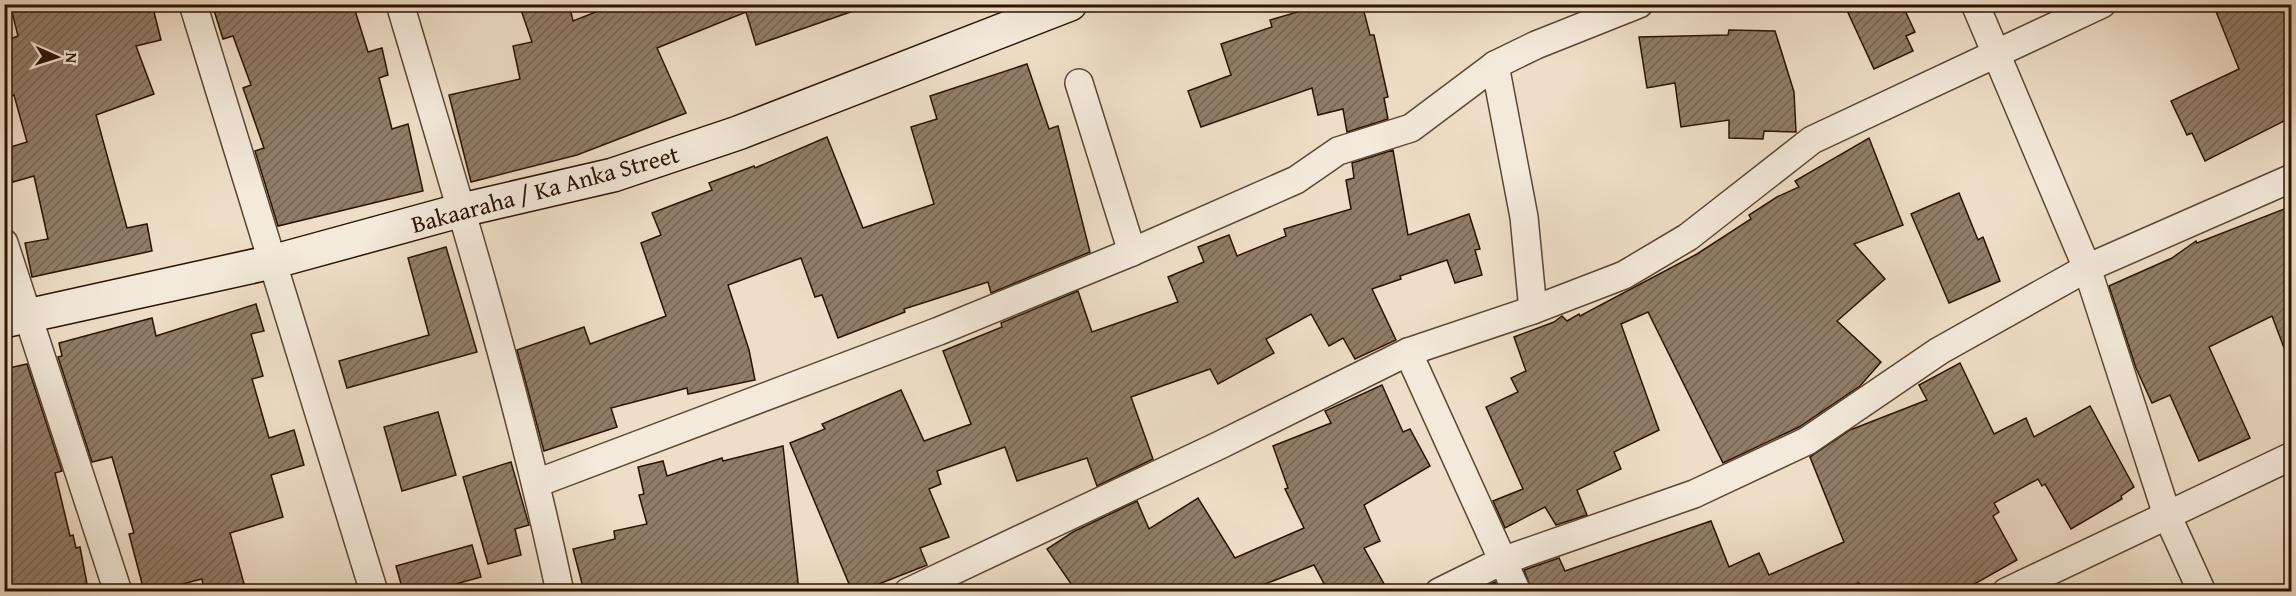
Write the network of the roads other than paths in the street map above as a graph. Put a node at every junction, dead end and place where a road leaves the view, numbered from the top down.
1 (193, 4) edge
2 (400, 4) edge
3 (1639, 4) edge
4 (1975, 4) edge
5 (2102, 4) edge
6 (1070, 5) edge
7 (1996, 55) junction
8 (1495, 65) junction
9 (1079, 83) dead end
10 (2292, 178) edge
11 (462, 210) junction
12 (4, 243) edge
13 (1132, 252) junction
14 (272, 262) junction
15 (2087, 268) junction
16 (1533, 310) junction
17 (15, 318) edge
18 (1408, 352) junction
19 (2292, 456) edge
20 (537, 483) junction
21 (2167, 515) junction
22 (1502, 561) junction
23 (118, 591) edge
24 (375, 591) edge
25 (560, 591) edge
26 (908, 591) edge
27 (1439, 591) edge
28 (1517, 591) edge
29 (2006, 591) edge
30 (2202, 591) edge

1 - 14 street
2 - 11 street
3 - 8 street
4 - 7 street
5 - 7 street
6 - 11 street, Bakaaraha / Ka Anka Street
7 - 15 street
7 - 16 street
8 - 13 street
8 - 16 street
9 - 13 street
10 - 15 street
11 - 14 street, Bakaaraha / Ka Anka Street
11 - 20 street
12 - 17 street
13 - 20 street
14 - 17 street, Bakaaraha / Ka Anka Street
14 - 24 street
15 - 21 street
15 - 22 street
16 - 18 street
17 - 23 street
18 - 22 street
18 - 26 street
19 - 21 street
20 - 25 street
21 - 29 street
21 - 30 street
22 - 27 street
22 - 28 street

